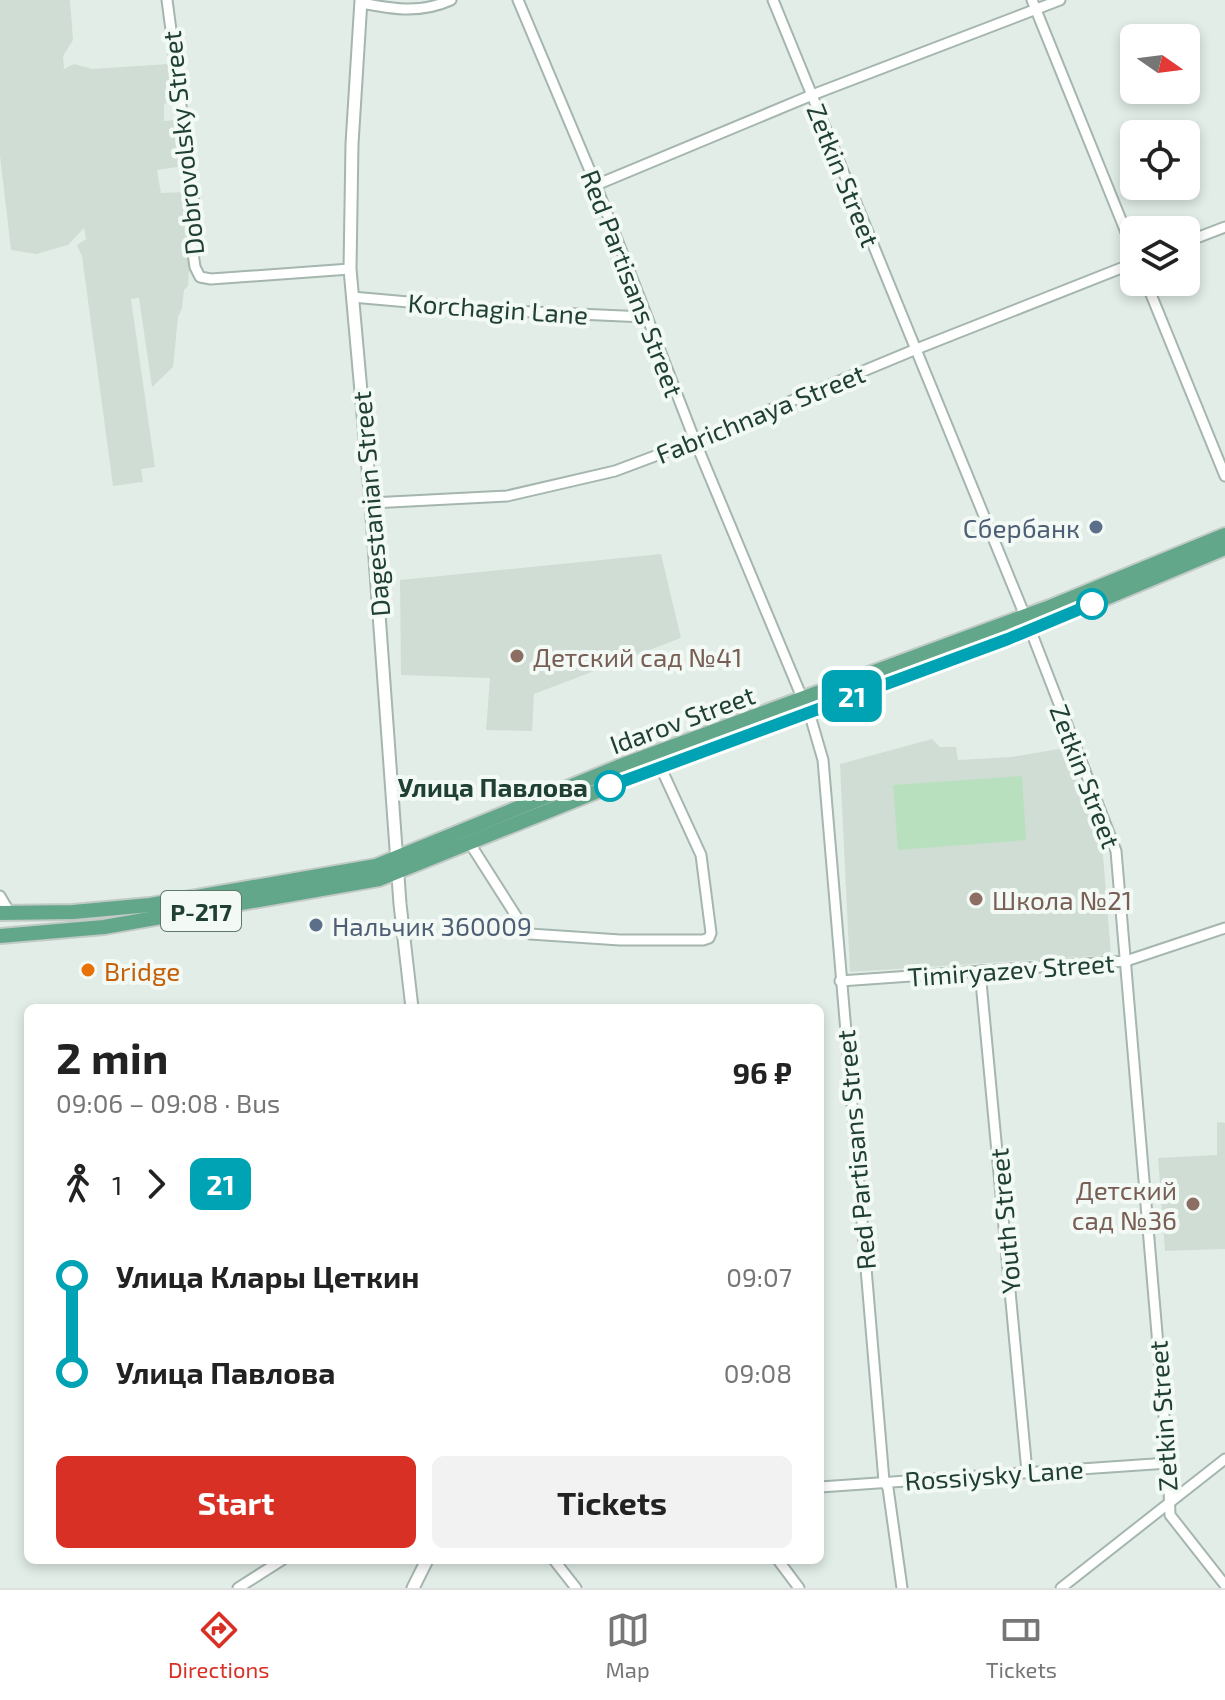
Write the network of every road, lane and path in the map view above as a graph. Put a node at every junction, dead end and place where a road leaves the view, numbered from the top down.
1 (167, 0) edge
2 (451, 0) edge
3 (518, 0) edge
4 (773, 0) edge
5 (1060, 0) edge
6 (361, 1) edge
7 (1034, 5) edge
8 (812, 95) junction
9 (596, 185) junction
10 (1120, 217) edge
11 (1225, 227) edge
12 (1200, 237) edge
13 (350, 269) junction
14 (1120, 269) edge
15 (1152, 296) edge
16 (352, 297) junction
17 (645, 317) junction
18 (914, 350) junction
19 (695, 441) junction
20 (1225, 476) edge
21 (371, 503) junction
22 (1225, 535) edge
23 (1225, 548) edge
24 (1028, 623) junction
25 (806, 706) junction
26 (660, 766) junction
27 (469, 842) junction
28 (399, 864) junction
29 (0, 896) edge
30 (5, 913) edge
31 (1225, 928) edge
32 (0, 936) edge
33 (1126, 961) junction
34 (980, 971) junction
35 (840, 981) junction
36 (412, 1004) edge
37 (1225, 1459) edge
38 (1168, 1463) junction
39 (1027, 1472) junction
40 (884, 1481) junction
41 (824, 1487) edge
42 (1167, 1503) junction
43 (276, 1564) edge
44 (425, 1564) edge
45 (557, 1564) edge
46 (781, 1564) edge
47 (1225, 1585) edge
48 (238, 1588) edge
49 (413, 1588) edge
50 (576, 1588) edge
51 (799, 1588) edge
52 (902, 1588) edge
53 (1061, 1588) edge

1 - 13 street, Dobrovolsky Street
2 - 6 street
3 - 9 street, Red Partisans Street
4 - 8 street, Zetkin Street
5 - 7 street
6 - 13 street, Dagestanian Street
7 - 8 street
7 - 10 street
8 - 9 street
8 - 18 street, Zetkin Street
9 - 17 street, Red Partisans Street
11 - 12 street
13 - 16 street, Dagestanian Street
14 - 18 street, Fabrichnaya Street
15 - 20 street
16 - 17 street, Korchagin Lane
16 - 21 street, Dagestanian Street
17 - 19 street, Red Partisans Street
18 - 19 street, Fabrichnaya Street
18 - 24 street, Zetkin Street
19 - 21 street, Fabrichnaya Street
19 - 25 street, Red Partisans Street
21 - 28 street, Dagestanian Street
22 - 24 main road, Idarov Street / Р-217
23 - 24 main road, Idarov Street / Р-217
24 - 25 main road, Idarov Street / Р-217
24 - 33 street, Zetkin Street
25 - 26 main road, Idarov Street / Р-217
25 - 28 main road, Idarov Street / Р-217
25 - 35 street, Red Partisans Street
26 - 27 main road, Idarov Street / Р-217
26 - 27 street
27 - 28 main road, Idarov Street / Р-217
28 - 30 main road, Idarov Street / Р-217
28 - 32 main road, Idarov Street / Р-217
28 - 36 street, Dagestanian Street
29 - 30 street
31 - 33 street, Timiryazev Street
33 - 34 street, Timiryazev Street
33 - 38 street, Zetkin Street
34 - 35 street, Timiryazev Street
34 - 39 street, Youth Street
35 - 40 street, Red Partisans Street
37 - 42 street
38 - 39 street, Rossiysky Lane
38 - 42 street, Zetkin Street
39 - 40 street, Rossiysky Lane
40 - 41 street, Rossiysky Lane
40 - 52 street, Red Partisans Street
42 - 47 street, Zetkin Street
42 - 53 street
43 - 48 street
44 - 49 street
45 - 50 street
46 - 51 street

